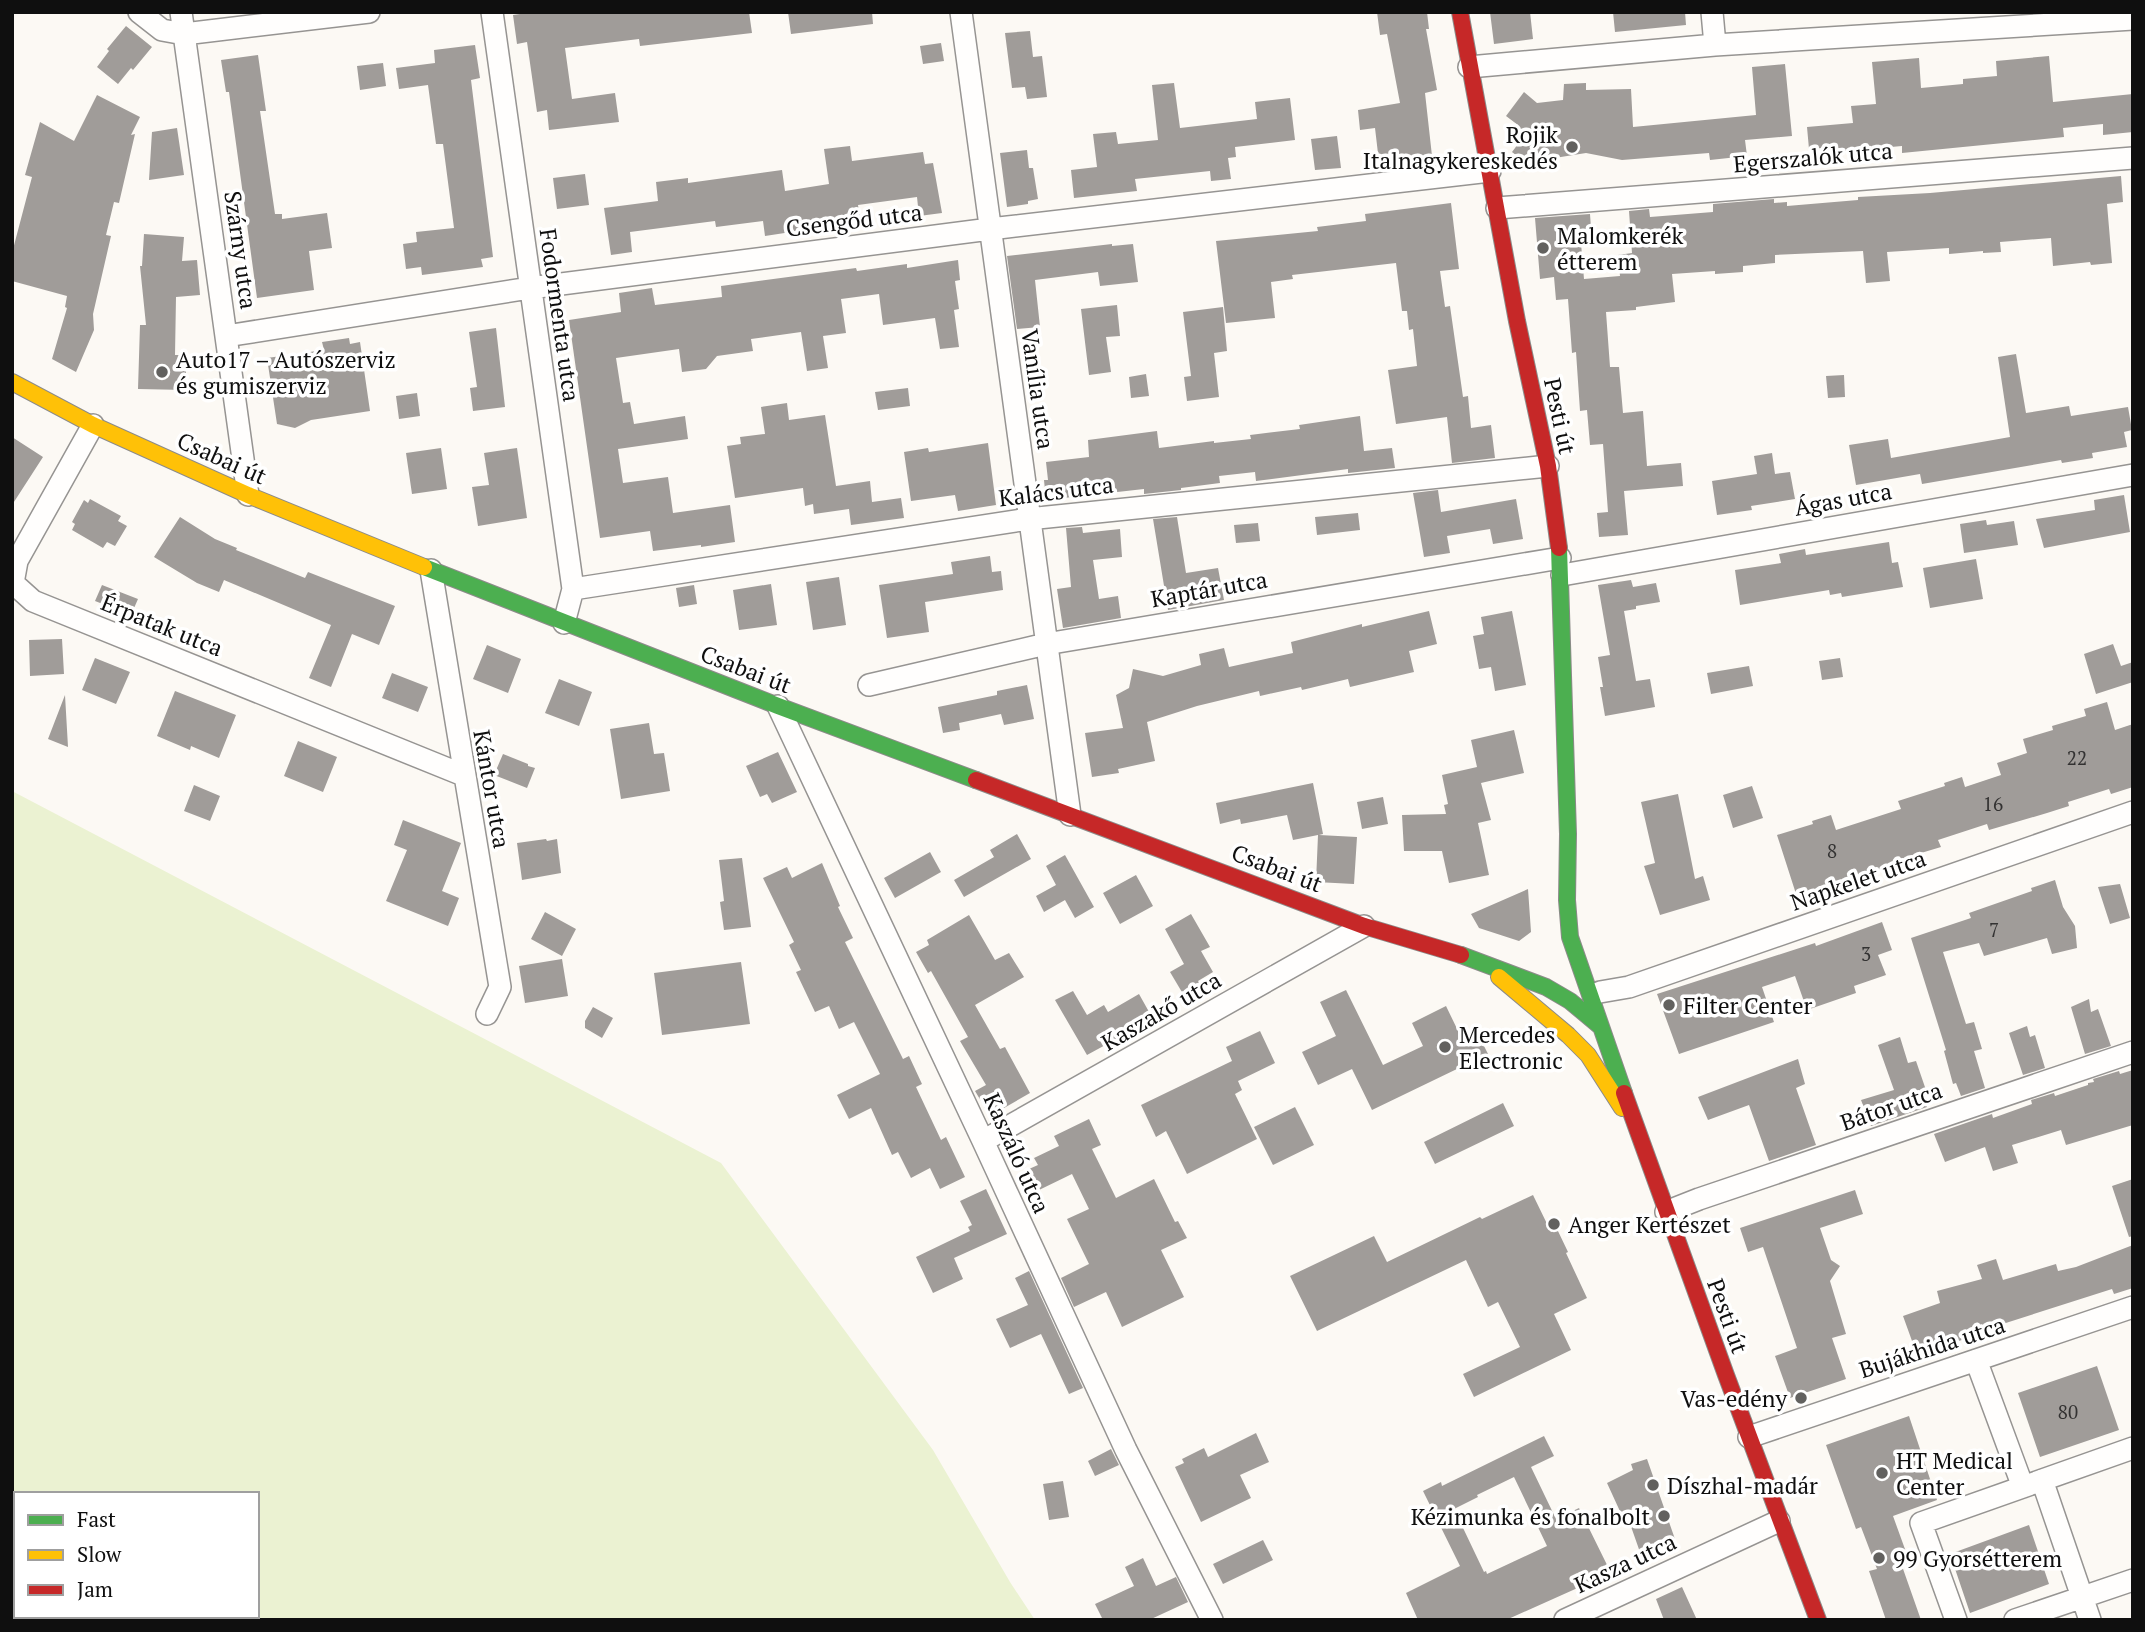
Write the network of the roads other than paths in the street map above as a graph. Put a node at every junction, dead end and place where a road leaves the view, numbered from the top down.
1 (139, 12) edge
2 (181, 12) edge
3 (369, 12) edge
4 (492, 12) edge
5 (961, 12) edge
6 (1460, 12) edge
7 (1712, 12) edge
8 (2133, 19) edge
9 (184, 34) junction
10 (1715, 45) junction
11 (1469, 67) junction
12 (2133, 158) edge
13 (1490, 171) junction
14 (1497, 208) junction
15 (990, 229) junction
16 (530, 288) junction
17 (226, 336) junction
18 (12, 382) edge
19 (93, 425) junction
20 (1548, 466) junction
21 (2133, 475) edge
22 (248, 495) junction
23 (1028, 519) junction
24 (1561, 566) junction
25 (430, 570) junction
26 (573, 589) junction
27 (564, 624) junction
28 (1046, 644) junction
29 (869, 685) dead end
30 (778, 706) junction
31 (463, 775) junction
32 (2133, 812) edge
33 (1070, 815) junction
34 (1568, 834) junction
35 (1364, 926) junction
36 (1480, 961) junction
37 (1578, 964) junction
38 (1546, 987) junction
39 (1600, 992) junction
40 (487, 1014) dead end
41 (1600, 1026) junction
42 (2133, 1052) edge
43 (1635, 1127) junction
44 (983, 1141) junction
45 (1666, 1212) junction
46 (2133, 1307) edge
47 (1976, 1360) junction
48 (1748, 1437) junction
49 (2133, 1448) edge
50 (2033, 1483) junction
51 (1779, 1521) junction
52 (2133, 1580) edge
53 (2082, 1597) junction
54 (1212, 1620) edge
55 (1565, 1620) edge
56 (1818, 1620) edge
57 (1956, 1620) edge
58 (2015, 1620) edge
59 (2090, 1620) edge

1 - 9 street
2 - 9 street, Szárny utca
3 - 9 street
4 - 16 street, Fodormenta utca
5 - 15 street, Vanília utca
6 - 11 main road, Pesti út
7 - 10 street
8 - 10 street
9 - 17 street, Szárny utca
10 - 11 street
11 - 13 main road, Pesti út
12 - 14 street, Egerszalók utca
13 - 14 main road, Pesti út
13 - 15 street, Csengőd utca
14 - 20 main road, Pesti út
15 - 16 street, Csengőd utca
15 - 23 street, Vanília utca
16 - 17 street, Csengőd utca
16 - 26 street, Fodormenta utca
17 - 22 street, Szárny utca
18 - 19 main road, Csabai út
19 - 22 main road, Csabai út
19 - 31 street, Érpatak utca
20 - 23 street, Kalács utca
20 - 24 main road, Pesti út
21 - 24 street, Ágas utca
22 - 25 main road, Csabai út
23 - 26 street, Kalács utca
23 - 28 street, Vanília utca
24 - 28 street, Kaptár utca
24 - 34 main road, Pesti út
25 - 27 main road, Csabai út
25 - 31 street, Kántor utca
26 - 27 street, Fodormenta utca
27 - 30 main road, Csabai út
28 - 29 street, Kaptár utca
28 - 33 street, Vanília utca
30 - 33 main road, Csabai út
30 - 44 street, Kaszáló utca
31 - 40 street, Kántor utca
32 - 39 street, Napkelet utca
33 - 35 main road, Csabai út
34 - 37 main road, Pesti út
34 - 39 main road, Pesti út
35 - 36 main road, Csabai út
35 - 44 street, Kaszakő utca
36 - 38 main road, Csabai út
36 - 43 main road, Csabai út
37 - 38 main road
37 - 41 main road, Pesti út
38 - 41 main road, Csabai út
39 - 41 main road, Pesti út
41 - 43 main road, Pesti út
42 - 45 street, Bátor utca
43 - 45 main road, Pesti út
44 - 54 street, Kaszáló utca
45 - 48 main road, Pesti út
46 - 47 street, Bujákhida utca
47 - 48 street, Bujákhida utca
47 - 50 street
48 - 51 main road, Pesti út
49 - 50 street
50 - 53 street
50 - 57 street
51 - 55 street, Kasza utca
51 - 56 main road, Pesti út
52 - 53 street
53 - 58 street
53 - 59 street

